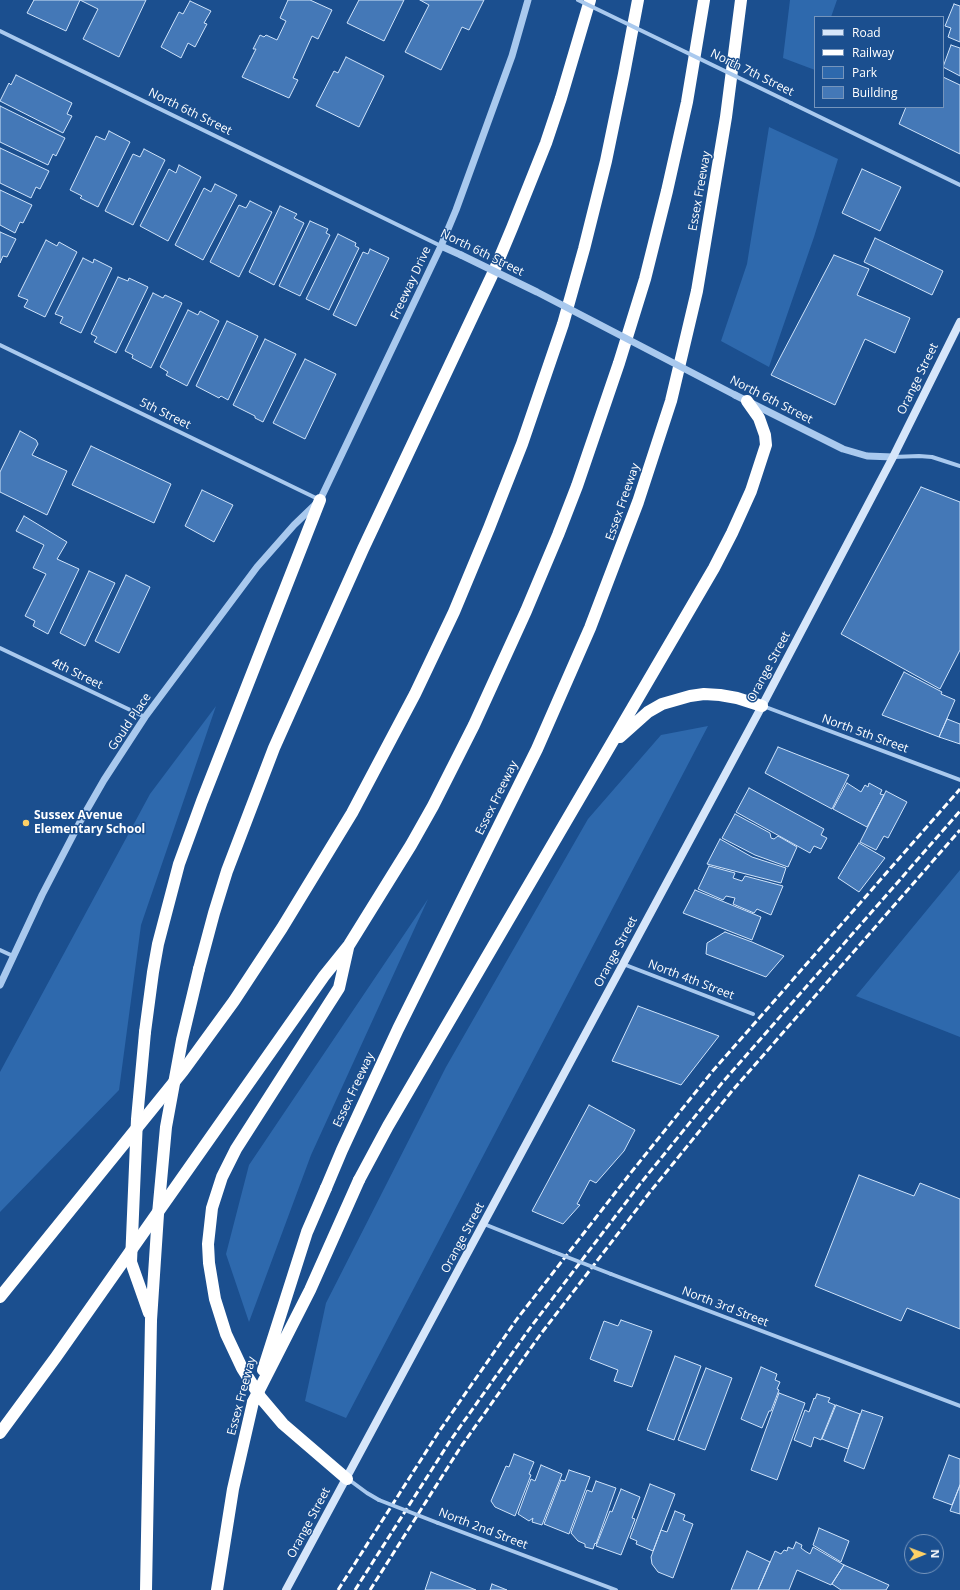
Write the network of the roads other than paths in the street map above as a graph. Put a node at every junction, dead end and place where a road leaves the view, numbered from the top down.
1 (528, 0) edge
2 (578, 0) edge
3 (590, 0) edge
4 (638, 0) edge
5 (704, 0) edge
6 (740, 0) edge
7 (0, 32) edge
8 (960, 185) edge
9 (441, 246) junction
10 (960, 322) edge
11 (0, 345) edge
12 (747, 401) junction
13 (893, 457) junction
14 (960, 466) edge
15 (320, 500) junction
16 (0, 648) edge
17 (762, 706) junction
18 (145, 717) junction
19 (604, 755) junction
20 (959, 780) edge
21 (349, 945) junction
22 (0, 950) edge
23 (13, 956) junction
24 (623, 964) junction
25 (0, 985) edge
26 (753, 1014) dead end
27 (484, 1224) junction
28 (0, 1297) edge
29 (151, 1320) junction
30 (253, 1402) junction
31 (960, 1406) edge
32 (0, 1433) edge
33 (347, 1478) junction
34 (146, 1590) edge
35 (217, 1590) edge
36 (286, 1590) edge
37 (616, 1590) edge

1 - 9 street, Freeway Drive
2 - 8 street, North 7th Street, bridge
3 - 29 highway, bridge
4 - 28 highway
5 - 21 highway
6 - 30 highway, Essex Freeway, bridge
7 - 9 street, North 6th Street
9 - 12 street, North 6th Street, bridge
9 - 15 street, Freeway Drive
10 - 13 main road, Orange Street
11 - 15 street, 5th Street
12 - 13 street, North 6th Street
12 - 19 highway
13 - 14 street, North 6th Street
13 - 17 main road, Orange Street
15 - 18 street, Gould Place
15 - 29 highway, bridge
16 - 18 street, 4th Street
17 - 19 highway
17 - 20 street, North 5th Street
17 - 24 main road, Orange Street
18 - 23 street, Gould Place
19 - 30 highway, bridge
21 - 32 highway
21 - 33 highway
22 - 23 street
23 - 25 street, Gould Place
24 - 26 street, North 4th Street
24 - 27 main road, Orange Street
27 - 31 street, North 3rd Street, bridge
27 - 33 main road, Orange Street
29 - 34 highway
30 - 35 highway, Essex Freeway
33 - 36 main road, Orange Street
33 - 37 street, North 2nd Street, bridge

